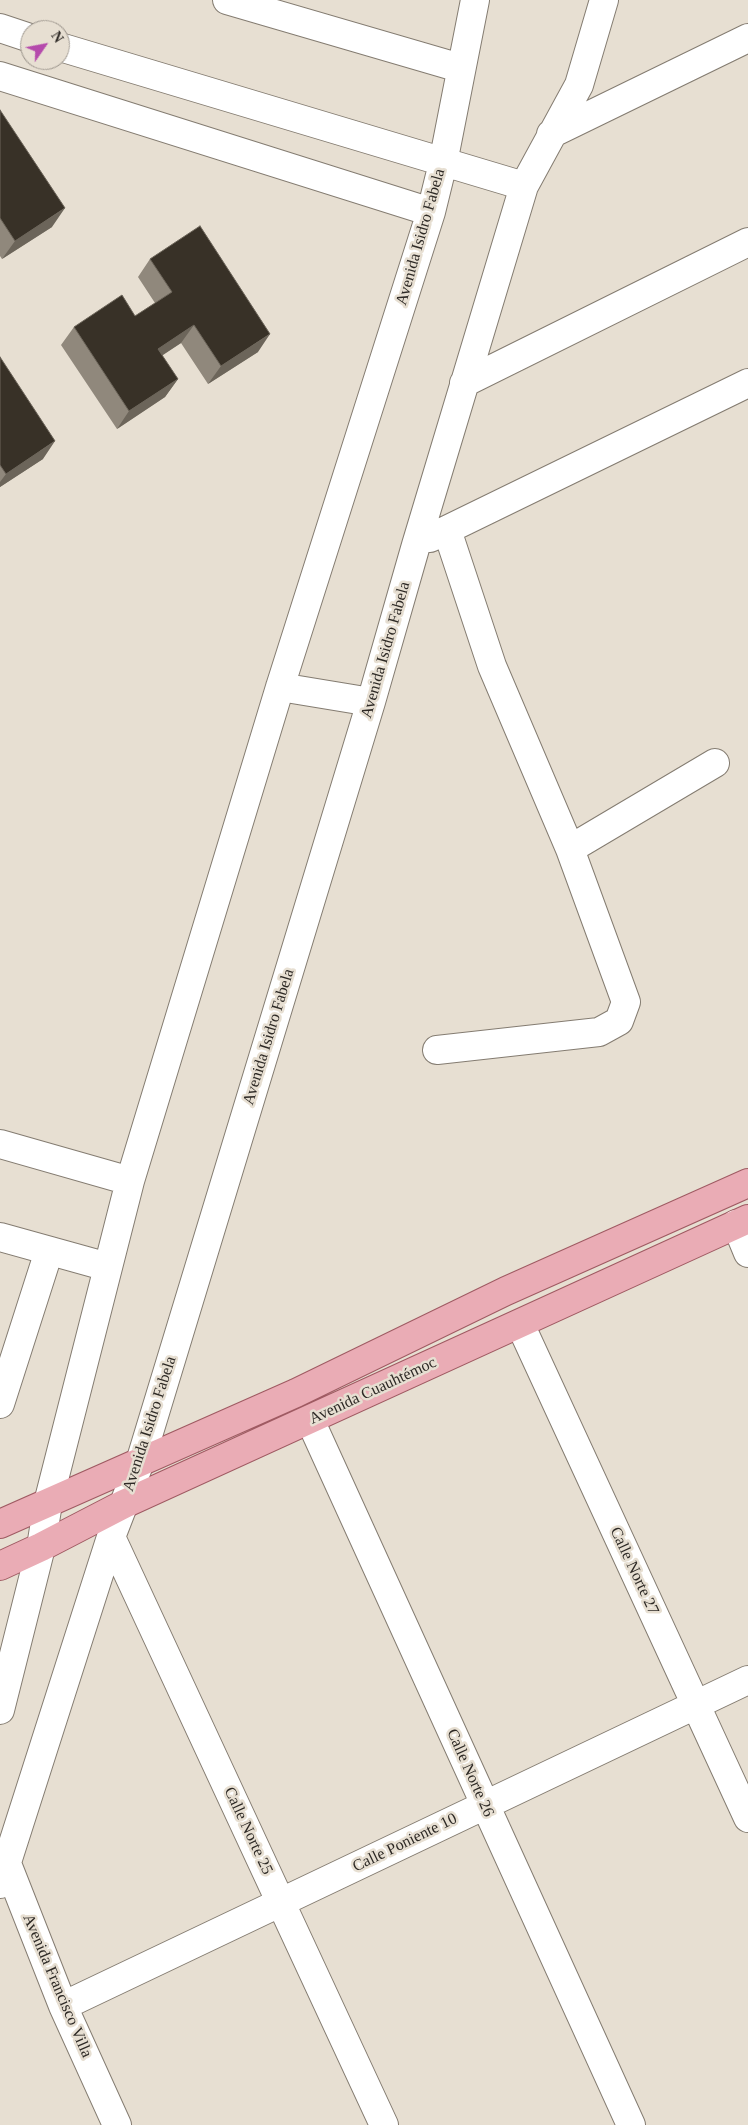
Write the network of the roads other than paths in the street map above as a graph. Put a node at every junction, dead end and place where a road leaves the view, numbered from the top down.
1 (227, 0) edge
2 (475, 0) edge
3 (604, 0) edge
4 (0, 28) edge
5 (20, 35) edge
6 (748, 38) edge
7 (70, 50) edge
8 (460, 68) junction
9 (0, 76) edge
10 (551, 134) junction
11 (443, 163) junction
12 (524, 186) junction
13 (431, 212) junction
14 (748, 242) edge
15 (464, 383) junction
16 (748, 383) edge
17 (447, 530) junction
18 (416, 545) junction
19 (280, 687) junction
20 (371, 702) junction
21 (715, 763) dead end
22 (570, 849) junction
23 (437, 1050) dead end
24 (0, 1144) edge
25 (130, 1181) junction
26 (748, 1183) edge
27 (742, 1222) edge
28 (0, 1237) edge
29 (49, 1251) junction
30 (748, 1253) edge
31 (108, 1267) junction
32 (520, 1324) junction
33 (1, 1399) edge
34 (310, 1420) junction
35 (140, 1462) junction
36 (48, 1503) junction
37 (124, 1504) junction
38 (0, 1524) edge
39 (111, 1537) junction
40 (42, 1547) junction
41 (0, 1566) edge
42 (748, 1680) edge
43 (696, 1705) junction
44 (0, 1710) edge
45 (484, 1806) junction
46 (748, 1818) edge
47 (2, 1864) edge
48 (282, 1902) junction
49 (63, 2006) junction
50 (118, 2125) edge
51 (384, 2125) edge
52 (631, 2125) edge

1 - 8 street
2 - 8 street, Avenida Isidro Fabela
3 - 10 street, Avenida Isidro Fabela
4 - 5 street
6 - 10 street
7 - 11 street
8 - 11 street, Avenida Isidro Fabela
9 - 13 street
10 - 12 street, Avenida Isidro Fabela
11 - 12 street
11 - 13 street, Avenida Isidro Fabela
12 - 15 street, Avenida Isidro Fabela
13 - 19 street, Avenida Isidro Fabela
14 - 15 street
15 - 18 street, Avenida Isidro Fabela
16 - 17 street
17 - 18 street
17 - 22 street
18 - 20 street, Avenida Isidro Fabela
19 - 20 street
19 - 25 street, Avenida Isidro Fabela
20 - 35 street, Avenida Isidro Fabela
21 - 22 street
22 - 23 street
24 - 25 street
25 - 31 street, Avenida Isidro Fabela
26 - 35 main road, Avenida Cuauhtémoc
27 - 30 street
27 - 32 main road, Avenida Cuauhtémoc
28 - 29 street
29 - 31 street
29 - 33 street
31 - 36 street, Avenida Isidro Fabela
32 - 34 main road, Avenida Cuauhtémoc
32 - 43 street, Calle Norte 27
34 - 37 main road, Avenida Cuauhtémoc
34 - 45 street, Calle Norte 26
35 - 36 main road, Avenida Cuauhtémoc
35 - 37 street, Avenida Isidro Fabela
36 - 38 main road, Avenida Cuauhtémoc
36 - 40 street, Avenida Isidro Fabela
37 - 39 street, Avenida Isidro Fabela
37 - 40 main road, Avenida Cuauhtémoc
39 - 47 street, Avenida Isidro Fabela
39 - 48 street, Calle Norte 25
40 - 41 main road, Avenida Cuauhtémoc
40 - 44 street, Avenida Isidro Fabela
42 - 43 street, Calle Poniente 10
43 - 45 street, Calle Poniente 10
43 - 46 street, Calle Norte 27
45 - 48 street, Calle Poniente 10
45 - 52 street, Calle Norte 26
47 - 49 street, Avenida Francisco Villa
48 - 49 street, Calle Poniente 10
48 - 51 street, Calle Norte 25
49 - 50 street, Avenida Francisco Villa

